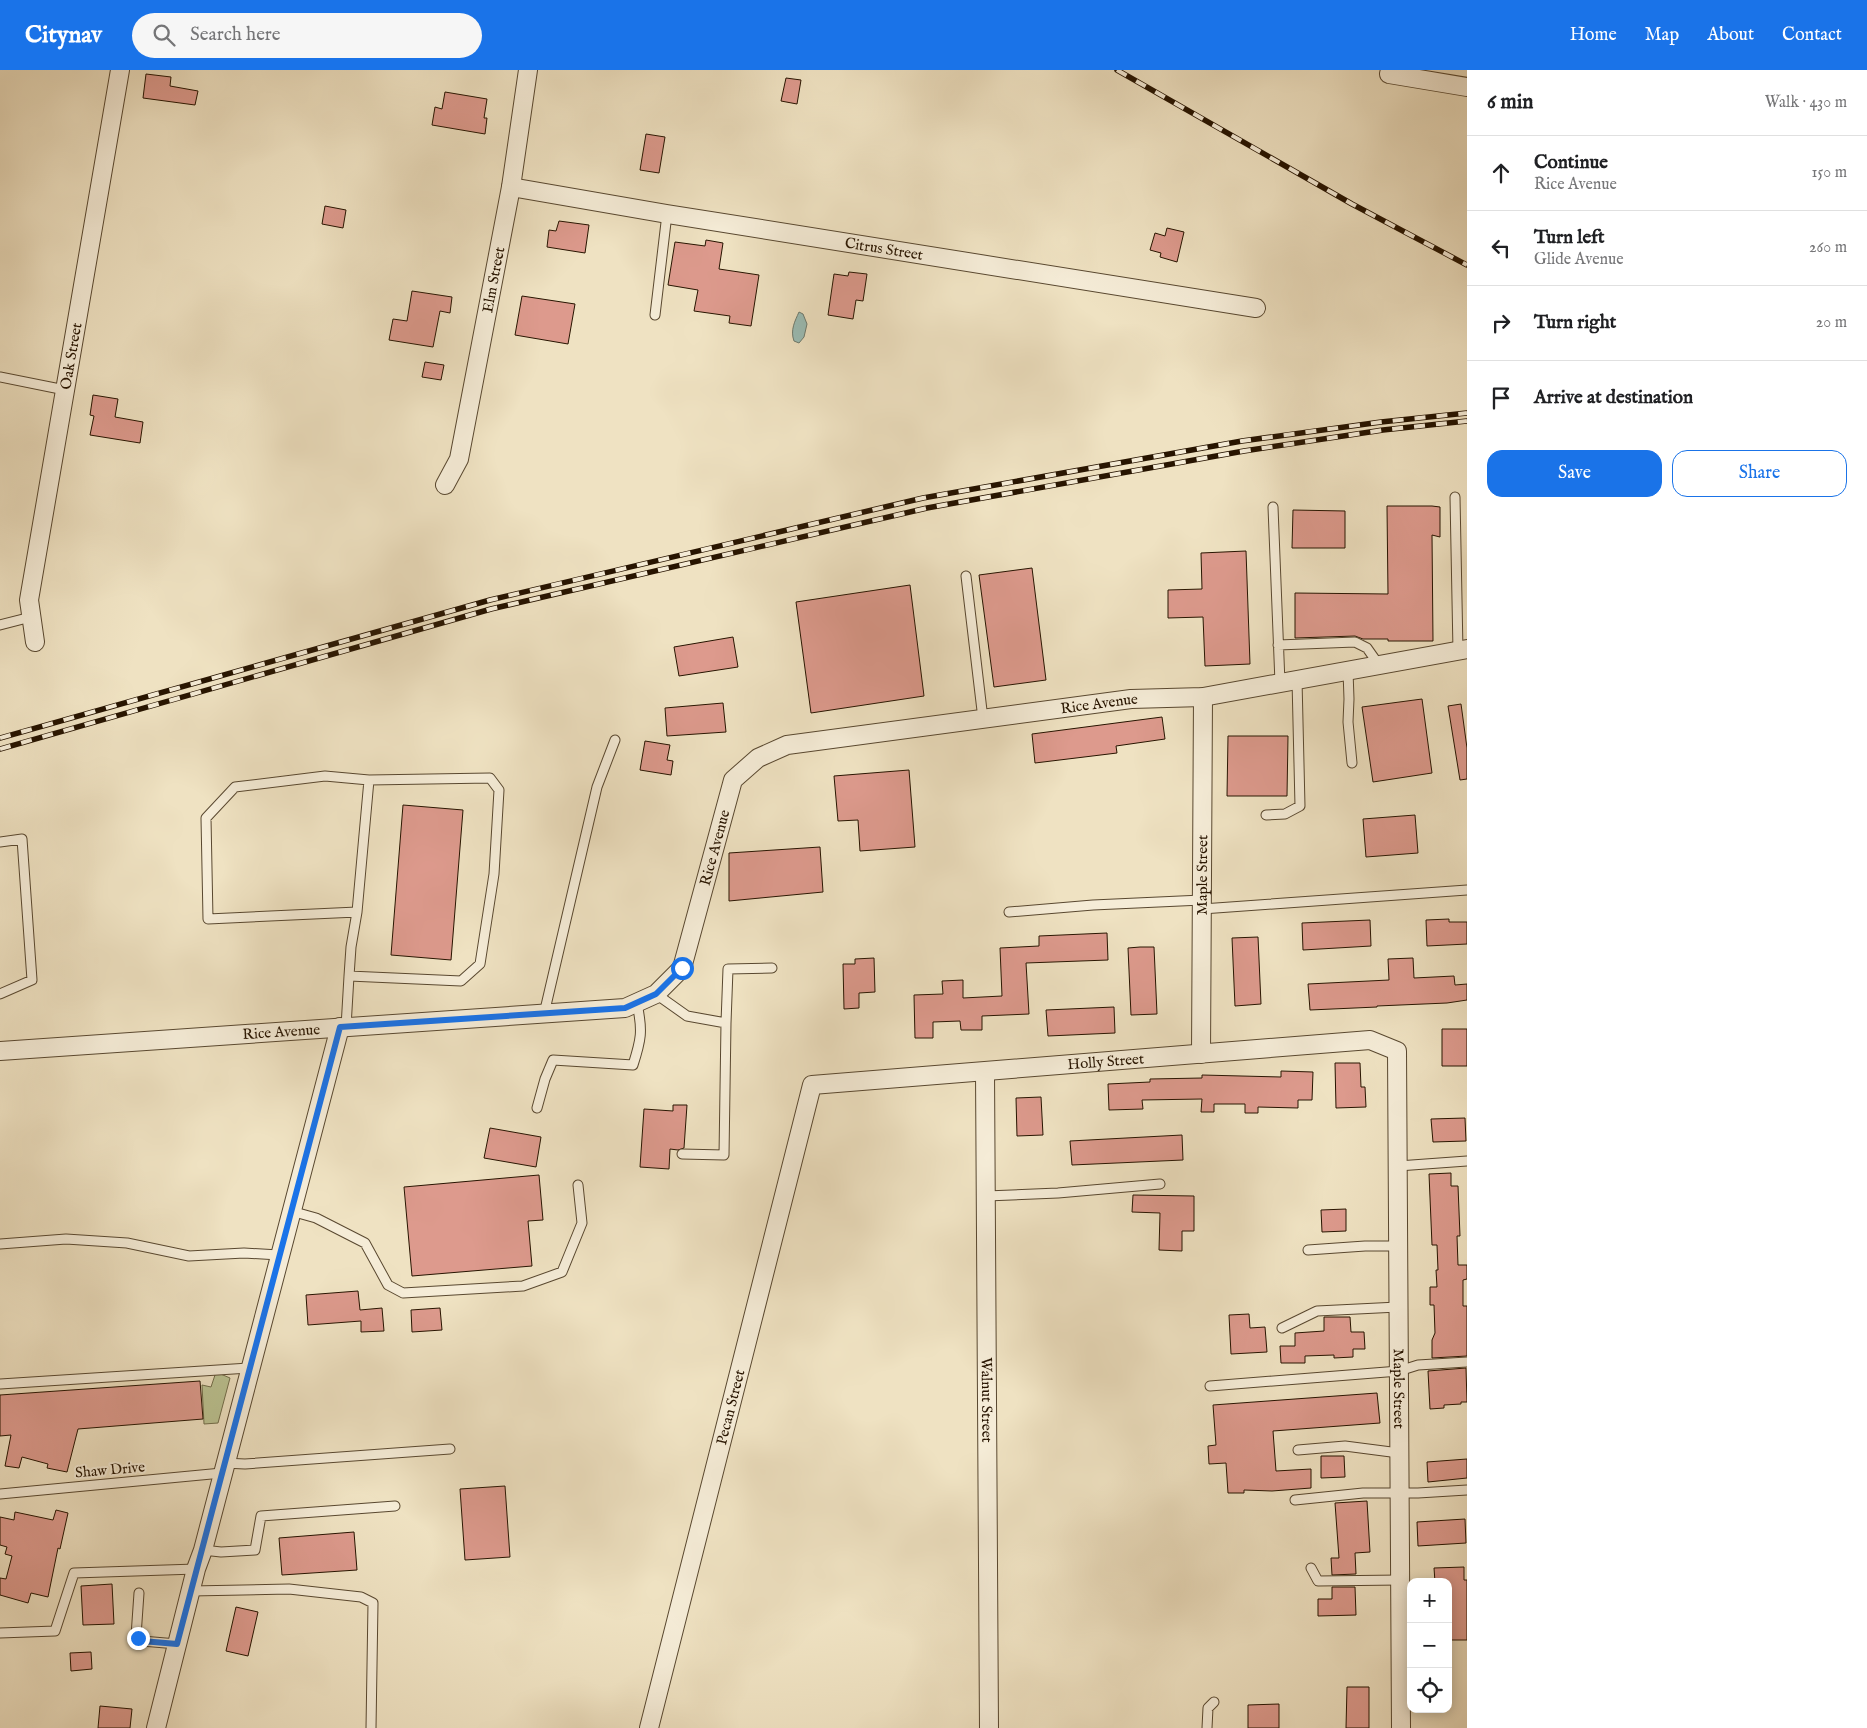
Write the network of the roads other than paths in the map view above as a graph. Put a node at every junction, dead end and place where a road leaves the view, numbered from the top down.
1 (120, 70) edge
2 (528, 70) edge
3 (1390, 72) edge
4 (1467, 87) edge
5 (511, 187) junction
6 (667, 214) junction
7 (1256, 308) dead end
8 (655, 315) dead end
9 (0, 377) edge
10 (65, 390) junction
11 (445, 485) dead end
12 (1456, 497) dead end
13 (1273, 507) dead end
14 (966, 576) dead end
15 (31, 618) junction
16 (0, 625) edge
17 (34, 642) dead end
18 (1278, 645) junction
19 (1462, 650) edge
20 (1379, 665) junction
21 (1348, 671) junction
22 (1297, 680) junction
23 (1280, 683) junction
24 (1203, 697) junction
25 (983, 718) junction
26 (614, 740) dead end
27 (1352, 763) dead end
28 (369, 780) junction
29 (1266, 815) dead end
30 (0, 842) edge
31 (1467, 890) edge
32 (1202, 904) junction
33 (357, 912) junction
34 (1009, 912) dead end
35 (772, 968) dead end
36 (349, 976) junction
37 (0, 994) edge
38 (656, 994) junction
39 (637, 1004) junction
40 (544, 1014) junction
41 (726, 1023) junction
42 (343, 1027) junction
43 (1397, 1050) joint
44 (0, 1051) edge
45 (1201, 1054) junction
46 (986, 1072) junction
47 (812, 1085) joint
48 (537, 1108) dead end
49 (682, 1154) dead end
50 (1467, 1162) edge
51 (1398, 1166) junction
52 (1160, 1184) dead end
53 (578, 1185) dead end
54 (986, 1196) junction
55 (291, 1211) junction
56 (0, 1244) edge
57 (1398, 1246) junction
58 (1308, 1250) dead end
59 (279, 1255) junction
60 (1398, 1307) junction
61 (1282, 1328) dead end
62 (1467, 1362) edge
63 (249, 1368) junction
64 (1399, 1371) junction
65 (0, 1384) edge
66 (1210, 1386) dead end
67 (450, 1449) dead end
68 (1298, 1450) dead end
69 (1399, 1453) junction
70 (223, 1468) junction
71 (1467, 1490) edge
72 (1399, 1492) junction
73 (0, 1494) edge
74 (1295, 1500) dead end
75 (395, 1506) dead end
76 (203, 1550) junction
77 (1311, 1568) dead end
78 (196, 1569) junction
79 (1400, 1580) junction
80 (191, 1591) junction
81 (139, 1593) dead end
82 (0, 1633) edge
83 (177, 1644) junction
84 (1214, 1702) dead end
85 (156, 1728) edge
86 (371, 1728) edge
87 (649, 1728) edge
88 (988, 1728) edge
89 (1207, 1728) edge
90 (1401, 1728) edge

1 - 10 street, Oak Street
2 - 5 street, Elm Street
3 - 4 street
5 - 6 street, Citrus Street
5 - 11 street, Elm Street
6 - 7 street, Citrus Street
6 - 8 lane
9 - 10 lane
10 - 15 street, Oak Street
12 - 19 lane
13 - 18 lane
14 - 25 lane
15 - 16 lane
15 - 17 street, Oak Street
18 - 20 lane
18 - 23 lane
19 - 20 street, Rice Avenue
20 - 21 street, Rice Avenue
21 - 22 street, Rice Avenue
21 - 27 lane
22 - 23 street, Rice Avenue
22 - 29 lane
23 - 24 street, Rice Avenue
24 - 25 street, Rice Avenue
24 - 32 street, Maple Street
25 - 38 street, Rice Avenue
26 - 40 lane
28 - 33 lane
28 - 33 lane
28 - 36 lane
30 - 37 lane
31 - 32 lane
32 - 34 lane
32 - 45 street, Maple Street
33 - 36 lane
35 - 41 lane
36 - 42 lane
38 - 39 street, Rice Avenue
38 - 41 lane
39 - 40 street, Rice Avenue
39 - 48 lane
40 - 42 street, Rice Avenue
41 - 49 lane
42 - 44 street, Rice Avenue
42 - 55 street
43 - 45 street, Holly Street
43 - 51 street, Maple Street
45 - 46 street, Holly Street
46 - 47 street, Holly Street
46 - 54 street, Walnut Street
47 - 87 street, Pecan Street
50 - 51 lane
51 - 57 street, Maple Street
52 - 54 lane
53 - 55 lane
54 - 88 street, Walnut Street
55 - 59 street
56 - 59 lane
57 - 58 lane
57 - 60 street, Maple Street
59 - 63 street
60 - 61 lane
60 - 64 street, Maple Street
62 - 64 lane
63 - 65 lane
63 - 70 street
64 - 66 lane
64 - 69 street, Maple Street
67 - 70 lane, Shaw Drive
68 - 69 lane
69 - 72 street, Maple Street
70 - 73 lane, Shaw Drive
70 - 76 street
71 - 72 lane
72 - 74 lane
72 - 79 street, Maple Street
75 - 76 lane
76 - 78 street
77 - 79 lane
78 - 80 street
78 - 82 lane
79 - 90 street, Maple Street
80 - 83 street
80 - 86 lane
81 - 83 lane
83 - 85 street
84 - 89 lane

